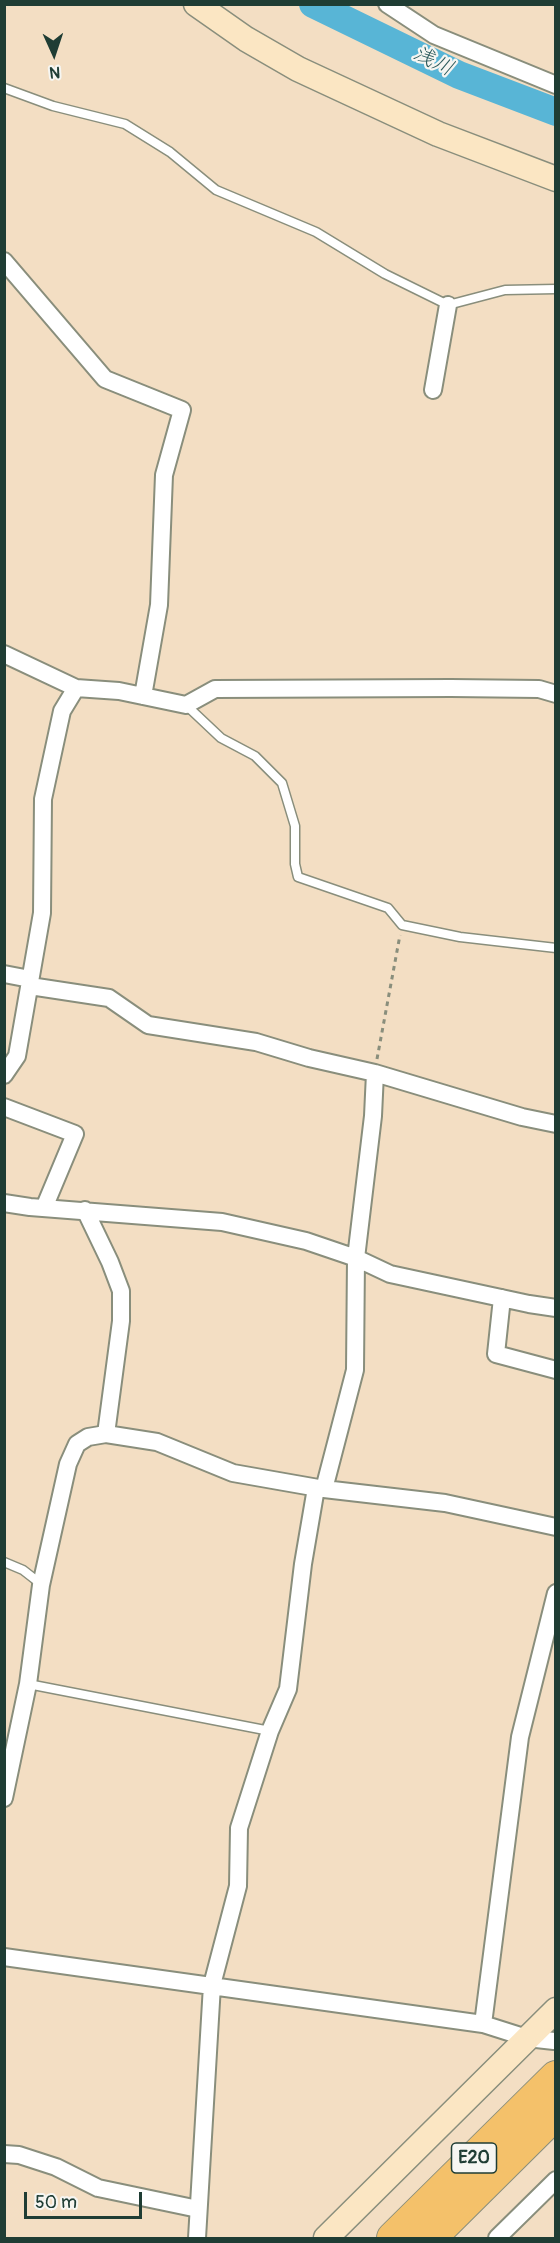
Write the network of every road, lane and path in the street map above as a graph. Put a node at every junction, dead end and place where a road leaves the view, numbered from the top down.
1 (196, 4) edge
2 (387, 4) edge
3 (526, 74) junction
4 (555, 77) edge
5 (555, 85) edge
6 (4, 88) edge
7 (555, 179) edge
8 (4, 261) edge
9 (555, 289) edge
10 (448, 305) junction
11 (433, 390) dead end
12 (4, 654) edge
13 (76, 688) junction
14 (555, 694) edge
15 (142, 696) junction
16 (186, 705) junction
17 (402, 925) junction
18 (555, 948) edge
19 (4, 974) edge
20 (30, 982) junction
21 (375, 1073) junction
22 (4, 1075) edge
23 (4, 1107) edge
24 (555, 1125) edge
25 (4, 1203) edge
26 (44, 1208) junction
27 (85, 1210) junction
28 (356, 1258) junction
29 (502, 1298) junction
30 (555, 1308) edge
31 (555, 1370) edge
32 (106, 1434) junction
33 (320, 1489) junction
34 (555, 1527) edge
35 (4, 1562) edge
36 (41, 1585) junction
37 (555, 1593) edge
38 (28, 1684) junction
39 (270, 1731) junction
40 (4, 1798) edge
41 (4, 1957) edge
42 (212, 1985) junction
43 (555, 2010) edge
44 (483, 2024) junction
45 (527, 2038) junction
46 (554, 2041) dead end
47 (555, 2077) edge
48 (555, 2113) edge
49 (4, 2154) edge
50 (555, 2180) edge
51 (198, 2209) junction
52 (197, 2238) edge
53 (326, 2238) edge
54 (393, 2238) edge
55 (430, 2238) edge
56 (497, 2238) edge

1 - 7 street
2 - 3 street
3 - 4 street
3 - 5 street
6 - 10 lane
8 - 15 street
9 - 10 lane
10 - 11 street
12 - 13 street
13 - 15 street
13 - 20 street
14 - 16 street
15 - 16 street
16 - 17 lane
17 - 18 lane
17 - 21 path
19 - 20 street
20 - 21 street
20 - 22 street
21 - 24 street
21 - 28 street
23 - 26 street
25 - 26 street
26 - 27 street
27 - 28 street
27 - 32 street
28 - 29 street
28 - 33 street
29 - 30 street
29 - 31 street
32 - 33 street
32 - 36 street
33 - 34 street
33 - 39 street
35 - 36 lane
36 - 38 street
37 - 44 street
38 - 39 lane
38 - 40 street
39 - 42 street
41 - 42 street
42 - 44 street
42 - 51 street
43 - 45 street
44 - 45 street
45 - 46 street
45 - 53 street
47 - 54 highway, E20
48 - 55 highway, E20
49 - 51 street
50 - 56 street
51 - 52 street

